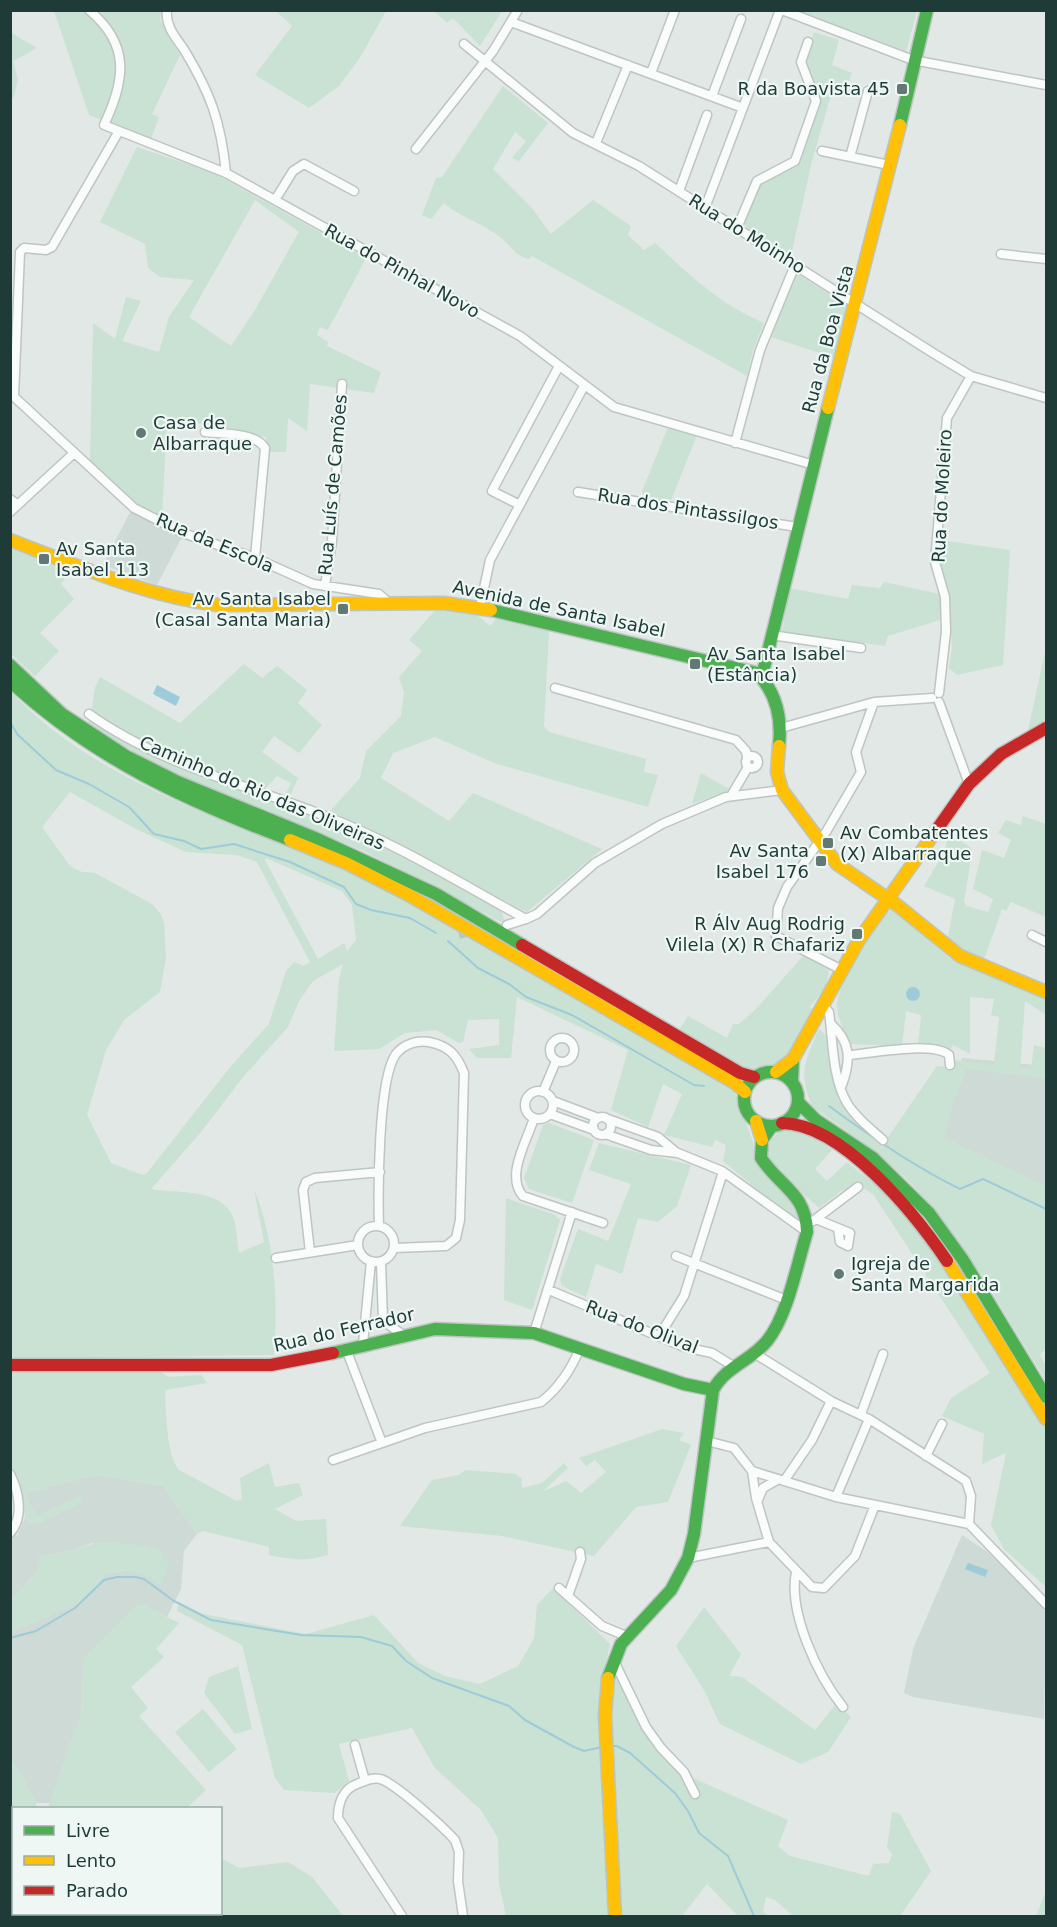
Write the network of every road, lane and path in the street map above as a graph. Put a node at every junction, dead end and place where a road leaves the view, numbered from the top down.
1 (89, 10) edge
2 (167, 10) edge
3 (518, 10) edge
4 (675, 10) edge
5 (781, 10) edge
6 (927, 10) edge
7 (741, 19) dead end
8 (511, 22) junction
9 (808, 42) dead end
10 (464, 44) dead end
11 (913, 60) junction
12 (484, 62) junction
13 (628, 64) junction
14 (651, 73) junction
15 (1047, 85) edge
16 (868, 91) dead end
17 (712, 96) junction
18 (743, 108) junction
19 (706, 115) dead end
20 (119, 131) junction
21 (596, 143) junction
22 (416, 149) dead end
23 (822, 151) dead end
24 (850, 157) junction
25 (889, 165) junction
26 (226, 173) junction
27 (354, 191) dead end
28 (678, 191) junction
29 (275, 200) junction
30 (705, 208) junction
31 (737, 228) junction
32 (1001, 254) dead end
33 (1047, 259) edge
34 (795, 265) junction
35 (856, 303) junction
36 (559, 366) junction
37 (971, 376) junction
38 (342, 384) dead end
39 (584, 386) junction
40 (12, 395) edge
41 (1047, 398) edge
42 (205, 432) dead end
43 (735, 443) junction
44 (74, 453) junction
45 (814, 465) junction
46 (578, 492) dead end
47 (10, 499) edge
48 (18, 505) junction
49 (520, 505) junction
50 (10, 512) edge
51 (797, 527) junction
52 (10, 540) edge
53 (255, 558) junction
54 (325, 586) junction
55 (388, 602) junction
56 (480, 608) junction
57 (771, 635) junction
58 (861, 648) dead end
59 (10, 665) edge
60 (762, 676) junction
61 (10, 681) edge
62 (555, 688) dead end
63 (937, 697) junction
64 (874, 702) junction
65 (89, 714) dead end
66 (781, 728) junction
67 (1047, 728) edge
68 (778, 761) junction
69 (748, 762) junction
70 (969, 784) junction
71 (782, 790) junction
72 (731, 796) junction
73 (819, 842) junction
74 (888, 898) junction
75 (526, 920) junction
76 (507, 925) dead end
77 (1032, 935) dead end
78 (1047, 942) edge
79 (842, 970) junction
80 (1047, 992) edge
81 (823, 1005) junction
82 (831, 1023) junction
83 (850, 1055) junction
84 (793, 1059) junction
85 (556, 1061) dead end
86 (950, 1065) dead end
87 (776, 1072) junction
88 (754, 1077) junction
89 (792, 1082) junction
90 (841, 1087) junction
91 (543, 1092) junction
92 (745, 1092) junction
93 (553, 1101) junction
94 (798, 1102) junction
95 (550, 1114) junction
96 (534, 1118) junction
97 (602, 1118) junction
98 (756, 1121) junction
99 (777, 1125) junction
100 (594, 1130) junction
101 (605, 1134) junction
102 (661, 1138) junction
103 (762, 1140) junction
104 (884, 1140) dead end
105 (654, 1150) junction
106 (678, 1153) junction
107 (380, 1172) junction
108 (723, 1173) junction
109 (858, 1186) dead end
110 (573, 1212) junction
111 (603, 1223) dead end
112 (810, 1224) junction
113 (379, 1226) junction
114 (838, 1228) dead end
115 (358, 1245) junction
116 (394, 1248) junction
117 (310, 1252) junction
118 (676, 1256) dead end
119 (276, 1258) dead end
120 (376, 1261) junction
121 (695, 1263) junction
122 (549, 1290) junction
123 (784, 1299) junction
124 (383, 1321) junction
125 (365, 1327) junction
126 (534, 1333) junction
127 (402, 1334) junction
128 (659, 1336) junction
129 (382, 1339) junction
130 (363, 1344) junction
131 (580, 1348) junction
132 (346, 1349) junction
133 (754, 1353) junction
134 (883, 1354) dead end
135 (10, 1365) edge
136 (733, 1366) junction
137 (713, 1390) junction
138 (1047, 1397) edge
139 (831, 1401) junction
140 (865, 1417) junction
141 (1047, 1419) edge
142 (942, 1424) dead end
143 (707, 1441) junction
144 (382, 1443) junction
145 (926, 1456) junction
146 (333, 1460) dead end
147 (752, 1471) junction
148 (10, 1474) edge
149 (781, 1480) junction
150 (836, 1497) junction
151 (758, 1504) junction
152 (875, 1506) junction
153 (969, 1524) junction
154 (10, 1533) edge
155 (769, 1542) junction
156 (580, 1552) dead end
157 (688, 1558) junction
158 (796, 1572) junction
159 (559, 1588) dead end
160 (568, 1596) junction
161 (1047, 1604) edge
162 (626, 1636) junction
163 (613, 1660) junction
164 (843, 1707) dead end
165 (356, 1745) dead end
166 (365, 1781) junction
167 (695, 1794) dead end
168 (402, 1917) edge
169 (464, 1917) edge
170 (615, 1917) edge

1 - 20 street
2 - 26 street
3 - 8 street
4 - 14 street
5 - 11 street
5 - 18 street
6 - 11 main road, Rua da Boa Vista
7 - 17 street
8 - 12 street
8 - 13 street
9 - 31 street
10 - 12 street, Rua do Moinho
11 - 15 street
11 - 25 main road, Rua da Boa Vista
12 - 21 street, Rua do Moinho
12 - 22 street
13 - 14 street
13 - 21 street
14 - 17 street
16 - 24 street
17 - 18 street
18 - 30 street
19 - 28 street
20 - 26 street, Rua do Pinhal Novo
20 - 40 street
21 - 28 street, Rua do Moinho
23 - 24 street
24 - 25 street
25 - 35 main road, Rua da Boa Vista
26 - 29 street, Rua do Pinhal Novo
27 - 29 street
28 - 30 street, Rua do Moinho
29 - 36 street, Rua do Pinhal Novo
30 - 31 street, Rua do Moinho
31 - 34 street, Rua do Moinho
32 - 33 street
34 - 35 street, Rua do Moinho
34 - 43 street
35 - 37 street, Rua do Moinho
35 - 45 main road, Rua da Boa Vista
36 - 39 street, Rua do Pinhal Novo
36 - 49 street
37 - 41 street, Rua do Moinho
37 - 63 street, Rua do Moleiro
38 - 54 street, Rua Luís de Camões
39 - 43 street, Rua do Pinhal Novo
39 - 49 street
40 - 44 street, Rua da Escola
42 - 53 street
43 - 45 street, Rua do Pinhal Novo
44 - 48 street
44 - 53 street, Rua da Escola
45 - 51 main road, Rua da Boa Vista
46 - 51 street, Rua dos Pintassilgos
47 - 48 street
48 - 50 street
49 - 56 street
51 - 57 main road, Rua da Boa Vista
52 - 55 main road, Avenida de Santa Isabel
53 - 54 street, Rua da Escola
54 - 55 street, Rua da Escola
55 - 56 main road, Avenida de Santa Isabel
56 - 60 main road, Avenida de Santa Isabel
57 - 58 street
57 - 60 main road, Rua da Boa Vista
59 - 88 main road
60 - 66 main road
61 - 92 main road
62 - 69 street
63 - 64 street
63 - 70 street
64 - 66 street
64 - 73 street
65 - 75 street, Caminho do Rio das Oliveiras
66 - 68 main road
67 - 70 main road
68 - 69 street
68 - 71 main road
69 - 72 street
70 - 74 main road
71 - 72 street
71 - 73 main road
72 - 75 street
73 - 74 main road
73 - 79 street
74 - 79 main road
74 - 80 main road
75 - 76 street
77 - 78 street
79 - 81 main road
81 - 82 street
81 - 84 main road
82 - 83 street
82 - 90 street
83 - 86 street
83 - 90 street
84 - 87 main road
84 - 89 main road
85 - 91 street
87 - 88 main road
87 - 89 main road
88 - 92 main road
89 - 94 main road
90 - 104 street
91 - 93 street
91 - 96 street
92 - 98 main road
93 - 95 street
93 - 97 street
94 - 99 main road
94 - 138 main road
95 - 96 street
95 - 100 street
96 - 110 street
97 - 100 street
97 - 101 street
97 - 102 street
98 - 99 main road
98 - 103 main road
99 - 103 main road
99 - 141 main road
100 - 101 street
101 - 105 street
102 - 105 street
102 - 106 street
103 - 112 main road
105 - 106 street
106 - 108 street
107 - 113 street
107 - 116 street
107 - 117 street
108 - 112 street
108 - 121 street
109 - 112 street
110 - 111 street
110 - 122 street
112 - 114 street
112 - 123 main road
113 - 115 street
113 - 116 street
115 - 117 street
115 - 120 street
116 - 120 street
117 - 119 street
118 - 121 street
120 - 124 street
120 - 125 street
121 - 123 street
121 - 128 street
122 - 126 street
122 - 128 street, Rua do Olival
123 - 133 main road
124 - 127 street
124 - 129 street
125 - 129 street
125 - 130 street
126 - 127 main road, Rua do Ferrador
126 - 131 main road, Rua do Ferrador
127 - 129 main road, Rua do Ferrador
128 - 136 street, Rua do Olival
129 - 130 main road, Rua do Ferrador
130 - 132 main road, Rua do Ferrador
131 - 137 main road, Rua do Ferrador
131 - 144 street
132 - 135 main road, Rua do Ferrador
132 - 144 street
133 - 136 main road
133 - 139 street
134 - 140 street
136 - 137 main road
137 - 143 main road
139 - 140 street
139 - 149 street
140 - 145 street
140 - 150 street
142 - 145 street
143 - 147 street
143 - 157 main road
144 - 146 street
145 - 153 street
147 - 149 street
147 - 151 street
148 - 154 street
149 - 150 street
149 - 151 street
150 - 152 street
151 - 155 street
152 - 153 street
152 - 158 street
153 - 161 street
155 - 157 street
155 - 158 street
156 - 160 street
157 - 162 main road
158 - 164 street
159 - 160 street
160 - 162 street
162 - 163 main road
163 - 167 street
163 - 170 main road
165 - 166 street
166 - 168 street
166 - 169 street

